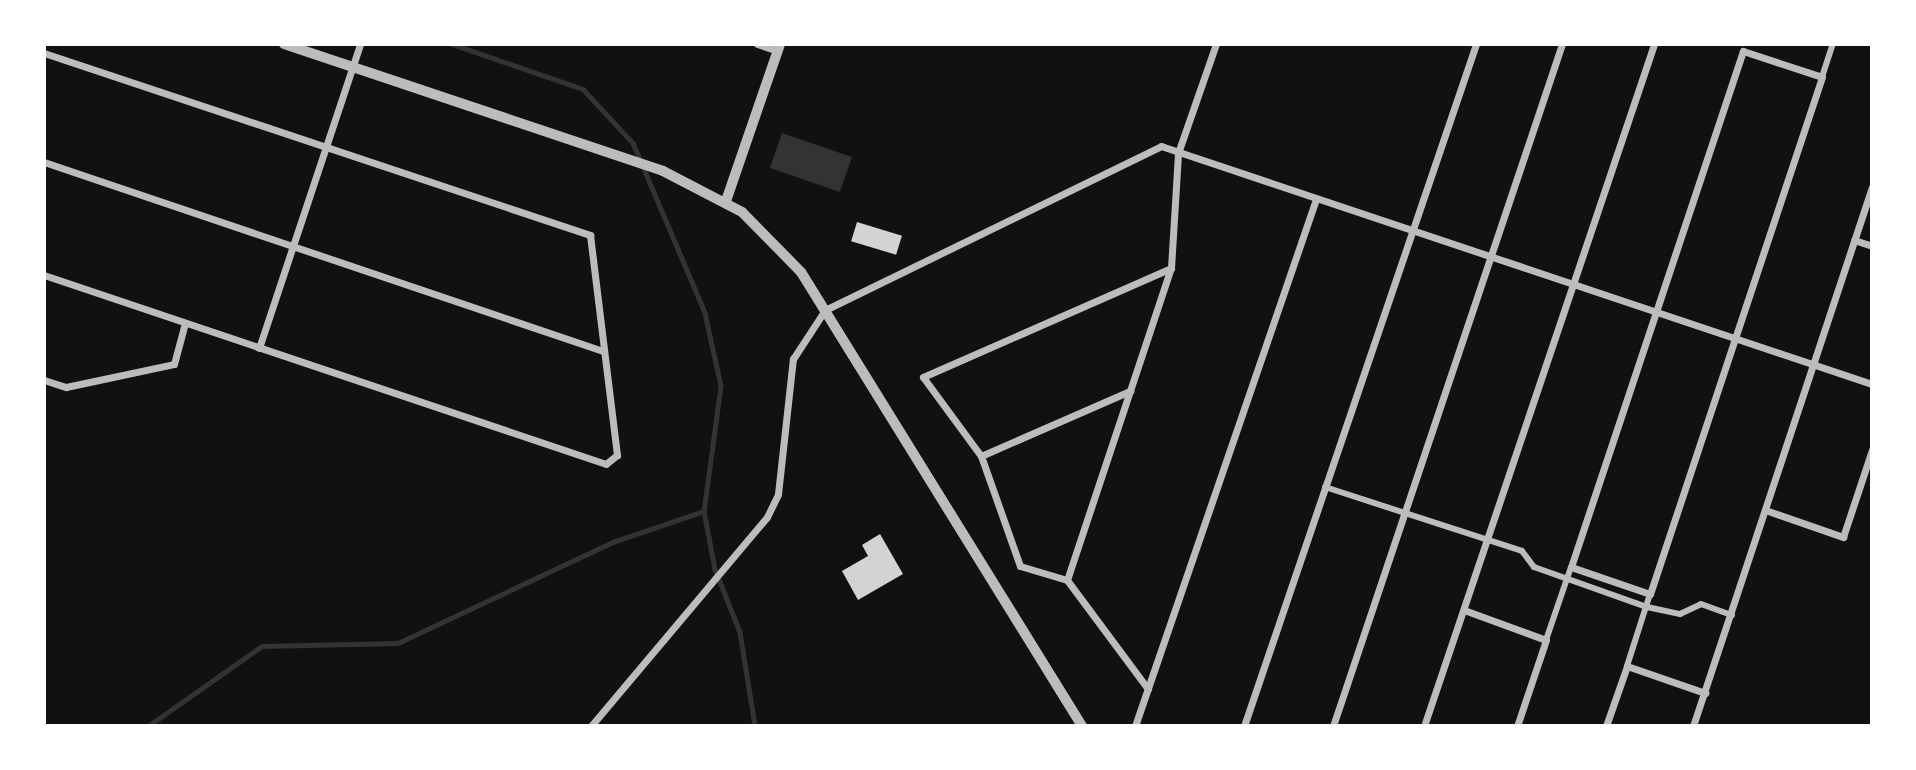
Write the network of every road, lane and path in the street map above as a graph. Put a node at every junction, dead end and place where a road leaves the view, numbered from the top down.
1 (284, 44) edge
2 (360, 44) edge
3 (757, 44) edge
4 (1216, 44) edge
5 (1476, 44) edge
6 (1562, 44) edge
7 (1654, 44) edge
8 (1833, 44) edge
9 (1744, 47) edge
10 (779, 48) edge
11 (44, 52) edge
12 (352, 67) junction
13 (1822, 77) junction
14 (326, 147) junction
15 (1178, 153) junction
16 (44, 162) edge
17 (1872, 187) edge
18 (1316, 199) junction
19 (726, 201) junction
20 (1413, 231) junction
21 (1854, 240) junction
22 (293, 246) junction
23 (1872, 246) edge
24 (1492, 257) junction
25 (1171, 268) junction
26 (44, 275) edge
27 (1573, 284) junction
28 (825, 310) junction
29 (1656, 312) junction
30 (185, 323) junction
31 (1734, 338) junction
32 (259, 348) junction
33 (603, 351) junction
34 (1814, 365) junction
35 (44, 380) edge
36 (1872, 384) edge
37 (1130, 391) junction
38 (1872, 450) edge
39 (981, 456) junction
40 (1325, 487) junction
41 (1765, 510) junction
42 (1405, 515) junction
43 (1486, 541) junction
44 (1571, 567) junction
45 (1567, 579) junction
46 (1067, 580) junction
47 (1650, 593) junction
48 (1647, 607) junction
49 (1464, 610) junction
50 (1732, 615) junction
51 (1546, 640) junction
52 (1627, 666) junction
53 (1148, 688) junction
54 (1705, 693) junction
55 (591, 726) edge
56 (1082, 726) edge
57 (1135, 726) edge
58 (1244, 726) edge
59 (1333, 726) edge
60 (1424, 726) edge
61 (1517, 726) edge
62 (1606, 726) edge
63 (1693, 726) edge

1 - 12 street
2 - 12 street
3 - 10 street
4 - 15 street
5 - 20 street
6 - 24 street
7 - 27 street
8 - 13 street
9 - 13 street
9 - 29 street
10 - 19 street
11 - 14 street
12 - 14 street
12 - 19 street
13 - 31 street
14 - 22 street
14 - 33 street
15 - 18 street
15 - 25 street
15 - 28 street
16 - 22 street
17 - 21 street
18 - 20 street
18 - 53 street
19 - 28 street
20 - 24 street
20 - 40 street
21 - 23 street
21 - 34 street
22 - 32 street
22 - 33 street
24 - 27 street
24 - 42 street
25 - 37 street
25 - 39 street
26 - 30 street
27 - 29 street
27 - 43 street
28 - 55 street
28 - 56 street
29 - 31 street
29 - 44 street
30 - 32 street
30 - 35 street
31 - 34 street
31 - 47 street
32 - 33 street
34 - 36 street
34 - 41 street
37 - 39 street
37 - 46 street
38 - 41 street
39 - 46 street
40 - 42 street
40 - 58 street
41 - 50 street
42 - 43 street
42 - 59 street
43 - 45 street
43 - 49 street
44 - 45 street
44 - 47 street
45 - 48 street
45 - 51 street
46 - 53 street
47 - 48 street
48 - 50 street
48 - 52 street
49 - 51 street
49 - 60 street
50 - 54 street
51 - 61 street
52 - 54 street
52 - 62 street
53 - 57 street
54 - 63 street

